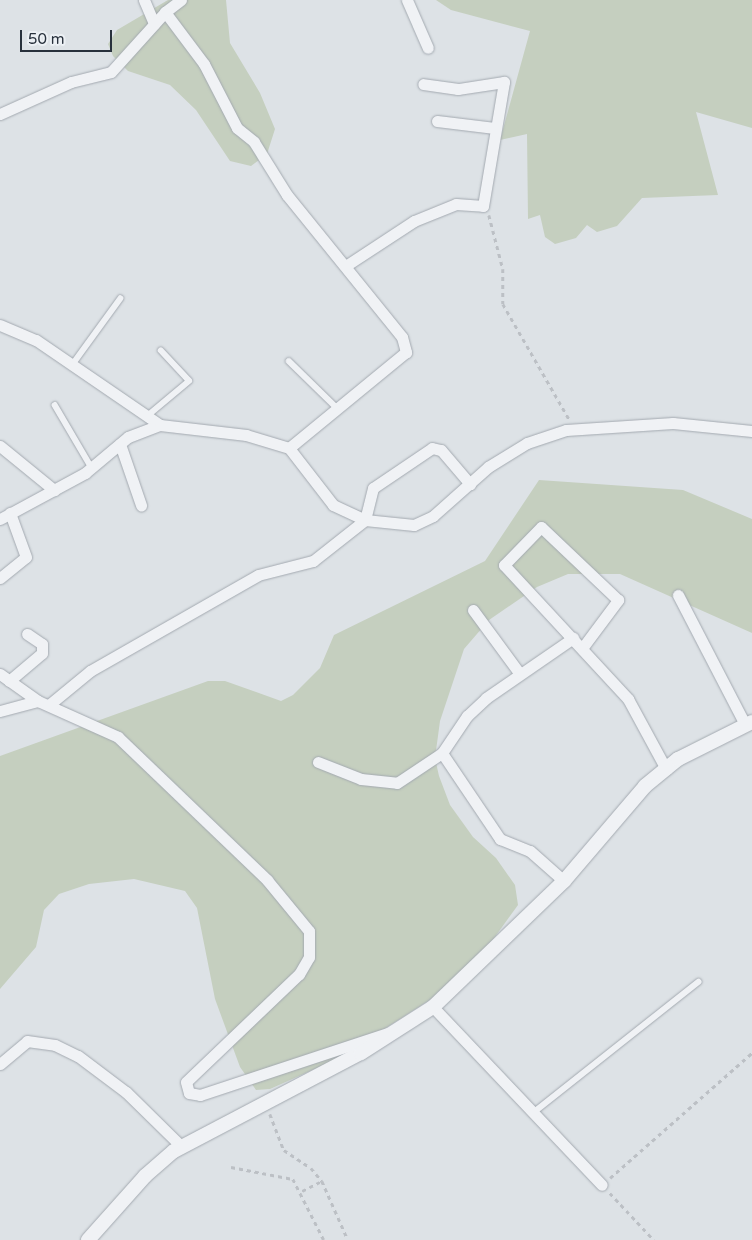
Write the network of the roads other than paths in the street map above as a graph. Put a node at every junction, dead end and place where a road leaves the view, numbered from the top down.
1 (144, 0) edge
2 (181, 0) edge
3 (407, 0) edge
4 (165, 12) junction
5 (154, 24) junction
6 (428, 48) dead end
7 (423, 84) dead end
8 (0, 114) edge
9 (437, 121) dead end
10 (495, 128) junction
11 (347, 265) junction
12 (120, 299) dead end
13 (0, 325) edge
14 (161, 351) dead end
15 (289, 361) dead end
16 (72, 365) junction
17 (55, 405) dead end
18 (338, 408) junction
19 (146, 416) junction
20 (160, 425) junction
21 (752, 431) edge
22 (120, 444) junction
23 (0, 446) edge
24 (289, 448) junction
25 (92, 468) junction
26 (470, 484) junction
27 (54, 490) junction
28 (142, 505) dead end
29 (5, 516) edge
30 (365, 520) junction
31 (0, 578) edge
32 (678, 595) dead end
33 (473, 610) dead end
34 (27, 634) dead end
35 (573, 638) junction
36 (583, 647) junction
37 (520, 674) junction
38 (4, 677) edge
39 (38, 701) junction
40 (50, 704) junction
41 (0, 711) edge
42 (749, 723) edge
43 (442, 753) junction
44 (318, 762) dead end
45 (666, 769) junction
46 (564, 881) junction
47 (698, 982) dead end
48 (433, 1007) junction
49 (400, 1029) junction
50 (0, 1064) edge
51 (533, 1113) junction
52 (182, 1147) junction
53 (602, 1185) road end
54 (88, 1240) edge

1 - 5 street
2 - 4 street
3 - 6 street
4 - 5 street
4 - 11 street
5 - 8 street
7 - 10 street
9 - 10 street
10 - 11 street
11 - 18 street
12 - 16 lane
13 - 16 street
14 - 19 lane
15 - 18 lane
16 - 19 street
17 - 25 lane
18 - 24 street
19 - 20 street
20 - 22 street
20 - 24 street
21 - 26 street
22 - 25 street
22 - 28 street
23 - 27 street
24 - 30 street
25 - 27 street
26 - 30 street
26 - 30 street
27 - 29 street
29 - 31 street
30 - 40 street
32 - 42 street
33 - 37 street
34 - 38 street
35 - 36 street
35 - 36 street
35 - 37 street
36 - 45 street
37 - 43 street
38 - 39 street
39 - 40 street
39 - 41 street
40 - 49 street
42 - 45 street
43 - 44 street
43 - 46 street
45 - 46 street
46 - 48 street
47 - 51 lane
48 - 49 street
48 - 51 street
49 - 52 street
50 - 52 street
51 - 53 street
52 - 54 street

